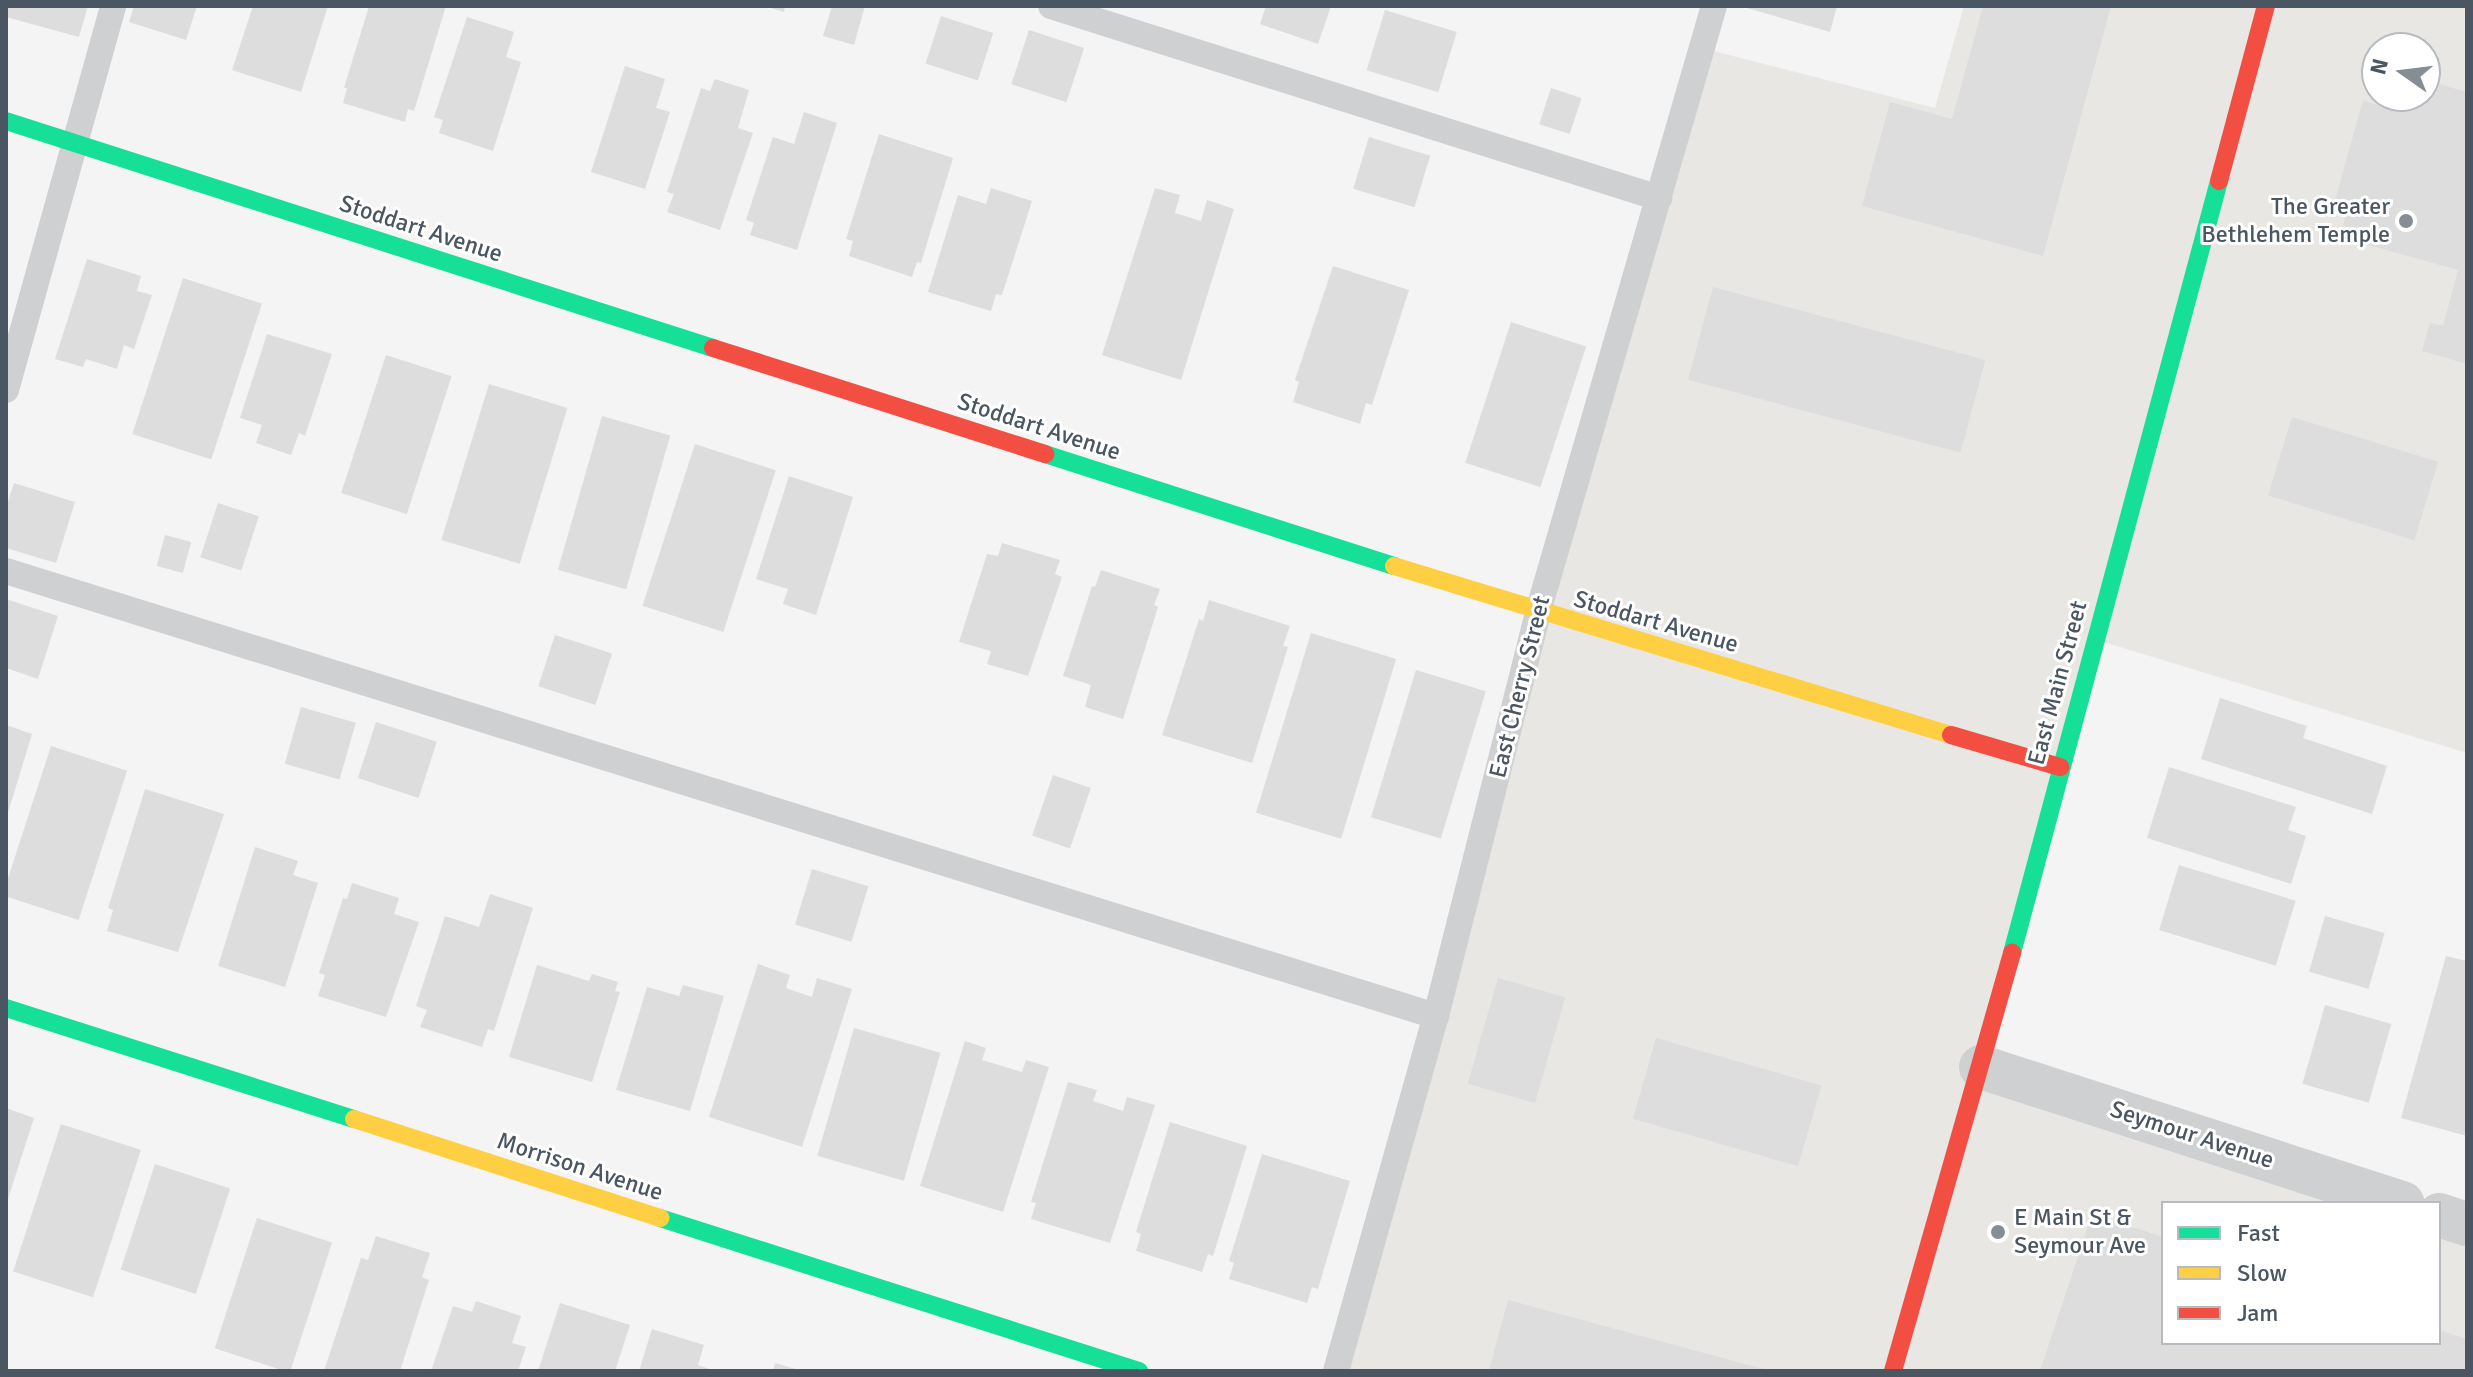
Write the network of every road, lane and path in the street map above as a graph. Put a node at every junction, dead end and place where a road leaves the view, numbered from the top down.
1 (113, 6) edge
2 (1051, 6) edge
3 (1714, 6) edge
4 (2266, 6) edge
5 (6, 121) edge
6 (72, 142) junction
7 (1659, 198) junction
8 (6, 390) edge
9 (6, 571) edge
10 (1538, 612) junction
11 (2060, 767) junction
12 (6, 1008) edge
13 (1436, 1016) junction
14 (1981, 1067) junction
15 (2397, 1201) edge
16 (2441, 1216) edge
17 (2467, 1224) edge
18 (1139, 1371) edge
19 (1336, 1371) edge
20 (1893, 1371) edge

1 - 6 lane
2 - 7 lane
3 - 7 lane, East Cherry Street
4 - 11 street, East Main Street
5 - 6 street, Stoddart Avenue
6 - 8 lane
6 - 10 street, Stoddart Avenue
7 - 10 lane, East Cherry Street
9 - 13 lane
10 - 11 street, Stoddart Avenue
10 - 13 lane, East Cherry Street
11 - 14 street, East Main Street
12 - 18 street, Morrison Avenue
13 - 19 lane, East Cherry Street
14 - 15 street, Seymour Avenue
14 - 20 street, East Main Street
16 - 17 street

